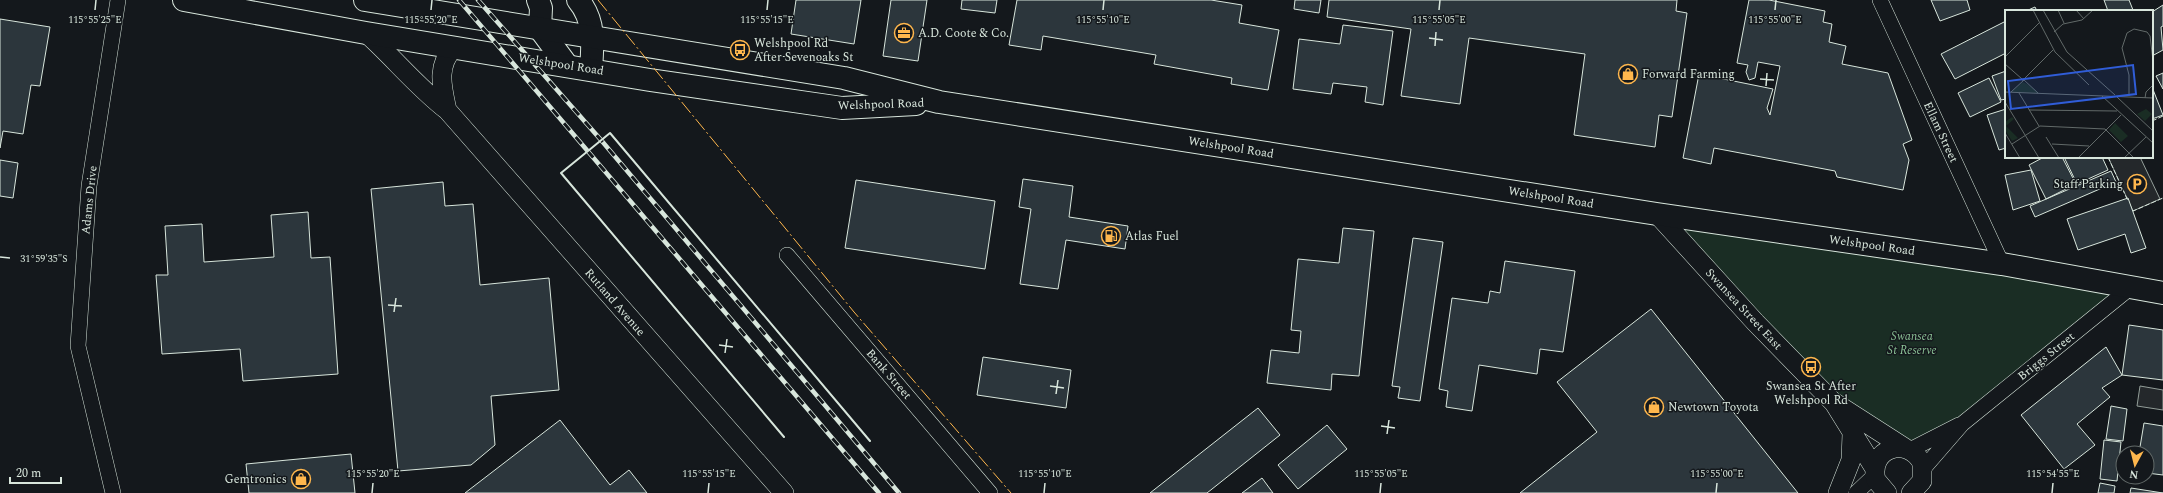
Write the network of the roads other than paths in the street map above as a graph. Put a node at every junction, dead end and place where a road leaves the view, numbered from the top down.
1 (118, 0) edge
2 (184, 0) edge
3 (365, 0) edge
4 (538, 0) edge
5 (578, 0) edge
6 (1880, 0) edge
7 (540, 29) junction
8 (366, 33) junction
9 (594, 39) junction
10 (454, 47) junction
11 (566, 64) junction
12 (591, 69) junction
13 (939, 102) junction
14 (447, 110) junction
15 (1657, 214) junction
16 (787, 255) dead end
17 (2002, 264) junction
18 (2130, 288) junction
19 (2163, 293) edge
20 (1834, 403) junction
21 (1962, 424) junction
22 (1852, 434) junction
23 (1908, 449) junction
24 (1874, 472) junction
25 (1921, 484) edge
26 (113, 493) edge
27 (784, 493) edge
28 (990, 493) edge
29 (1838, 493) edge
30 (1856, 493) edge
31 (1887, 493) edge

1 - 26 street, Adams Drive
2 - 8 main road, Welshpool Road
3 - 7 main road, Welshpool Road
4 - 7 main road
5 - 9 main road
6 - 17 street, Ellam Street
7 - 9 main road, Welshpool Road
7 - 11 main road
8 - 10 main road, Welshpool Road
8 - 14 street, Rutland Avenue
9 - 12 main road
9 - 13 main road, Welshpool Road
10 - 11 main road, Welshpool Road
10 - 14 street
11 - 12 main road, Welshpool Road
12 - 13 main road, Welshpool Road
13 - 15 main road, Welshpool Road
14 - 27 street, Rutland Avenue
15 - 17 main road, Welshpool Road
15 - 20 street, Swansea Street East
16 - 28 street, Bank Street
17 - 18 main road, Welshpool Road
18 - 19 main road, Welshpool Road
18 - 21 street, Briggs Street
20 - 22 street, Swansea Street East
20 - 23 street, Swansea Street East
21 - 23 street, Briggs Street
21 - 25 street, Briggs Street
22 - 24 street, Swansea Street East
22 - 29 street
23 - 24 street
23 - 25 street
24 - 30 street
24 - 31 street, Swansea Street East

